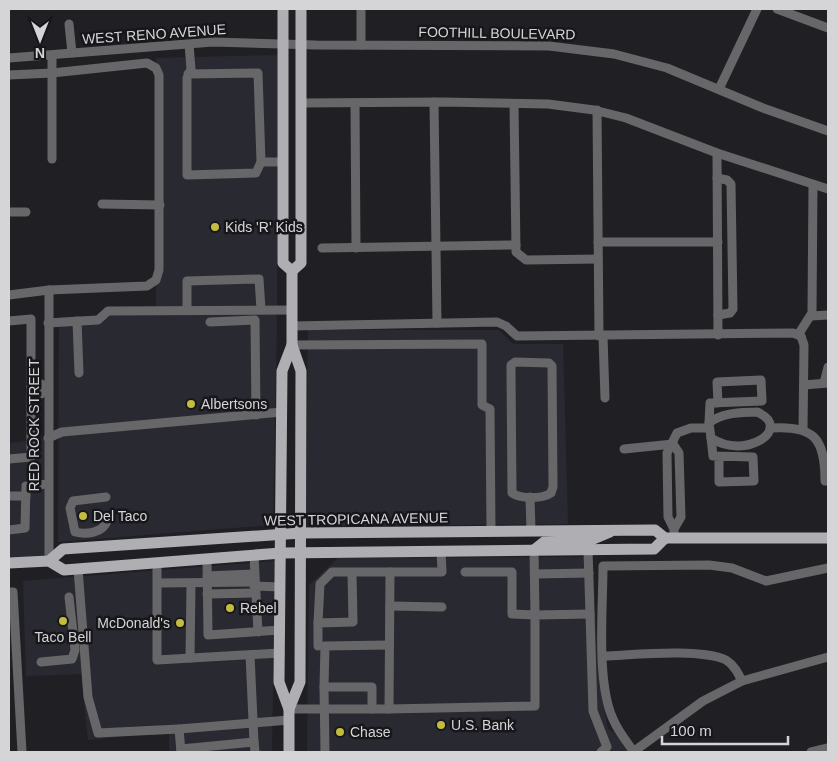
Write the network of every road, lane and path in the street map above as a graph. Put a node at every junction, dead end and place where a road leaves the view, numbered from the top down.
1 (283, 9) edge
2 (301, 9) edge
3 (361, 9) edge
4 (757, 9) edge
5 (777, 9) edge
6 (69, 24) dead end
7 (828, 28) edge
8 (283, 43) junction
9 (189, 44) junction
10 (301, 45) junction
11 (361, 45) junction
12 (72, 53) junction
13 (52, 54) junction
14 (9, 58) edge
15 (52, 73) junction
16 (188, 74) junction
17 (9, 75) edge
18 (719, 89) junction
19 (434, 102) junction
20 (301, 103) junction
21 (355, 103) junction
22 (514, 104) junction
23 (597, 110) junction
24 (828, 131) edge
25 (717, 153) junction
26 (52, 159) dead end
27 (260, 162) junction
28 (283, 162) junction
29 (717, 178) junction
30 (813, 185) junction
31 (828, 189) edge
32 (102, 204) dead end
33 (160, 205) junction
34 (9, 212) edge
35 (26, 212) dead end
36 (598, 242) junction
37 (718, 242) junction
38 (516, 245) junction
39 (436, 246) junction
40 (322, 248) dead end
41 (356, 248) junction
42 (598, 259) junction
43 (292, 271) junction
44 (49, 290) junction
45 (12, 295) edge
46 (187, 309) junction
47 (261, 309) junction
48 (292, 310) junction
49 (718, 314) junction
50 (811, 316) junction
51 (828, 316) edge
52 (9, 321) edge
53 (77, 321) junction
54 (210, 322) dead end
55 (48, 323) junction
56 (437, 323) junction
57 (292, 326) junction
58 (718, 335) junction
59 (798, 335) junction
60 (601, 336) junction
61 (292, 345) junction
62 (828, 367) edge
63 (79, 373) dead end
64 (826, 383) edge
65 (804, 384) junction
66 (32, 389) junction
67 (47, 389) junction
68 (605, 398) dead end
69 (718, 403) junction
70 (282, 412) junction
71 (256, 414) junction
72 (770, 428) junction
73 (803, 429) junction
74 (709, 430) junction
75 (48, 438) junction
76 (673, 444) junction
77 (624, 449) dead end
78 (827, 456) edge
79 (719, 458) junction
80 (9, 459) edge
81 (828, 481) edge
82 (48, 484) junction
83 (9, 496) edge
84 (26, 496) junction
85 (530, 496) junction
86 (106, 497) dead end
87 (107, 521) dead end
88 (9, 530) edge
89 (614, 530) junction
90 (491, 531) junction
91 (530, 531) junction
92 (301, 533) junction
93 (281, 534) junction
94 (671, 535) junction
95 (828, 538) edge
96 (534, 550) junction
97 (588, 550) junction
98 (441, 551) junction
99 (281, 553) junction
100 (301, 553) junction
101 (254, 556) junction
102 (207, 559) junction
103 (49, 560) junction
104 (157, 563) junction
105 (9, 564) edge
106 (828, 568) edge
107 (78, 569) junction
108 (390, 572) junction
109 (466, 572) dead end
110 (352, 573) junction
111 (589, 573) junction
112 (535, 574) junction
113 (207, 579) junction
114 (158, 583) junction
115 (190, 584) junction
116 (254, 584) junction
117 (280, 587) junction
118 (9, 592) edge
119 (207, 594) junction
120 (69, 597) dead end
121 (390, 606) junction
122 (442, 607) dead end
123 (590, 614) junction
124 (535, 615) junction
125 (318, 623) junction
126 (280, 630) junction
127 (258, 632) junction
128 (300, 645) junction
129 (389, 645) junction
130 (321, 646) junction
131 (280, 652) junction
132 (250, 655) junction
133 (603, 656) junction
134 (828, 657) edge
135 (190, 658) junction
136 (41, 662) dead end
137 (19, 679) junction
138 (9, 680) edge
139 (742, 681) junction
140 (324, 687) junction
141 (325, 709) junction
142 (372, 709) junction
143 (389, 709) junction
144 (289, 714) junction
145 (254, 722) junction
146 (179, 729) junction
147 (254, 742) junction
148 (828, 748) edge
149 (181, 751) edge
150 (22, 752) edge
151 (255, 752) edge
152 (289, 752) edge
153 (325, 752) edge
154 (601, 752) edge
155 (634, 752) edge
156 (811, 752) edge

1 - 8 main road
2 - 10 main road
3 - 11 street
4 - 18 street
5 - 7 street
6 - 12 street
8 - 9 street, WEST RENO AVENUE
8 - 10 street, WEST RENO AVENUE
8 - 28 main road
9 - 12 street, WEST RENO AVENUE
9 - 16 street
10 - 11 street, FOOTHILL BOULEVARD
10 - 20 main road
11 - 18 street, FOOTHILL BOULEVARD
12 - 13 street, WEST RENO AVENUE
13 - 14 street, WEST RENO AVENUE
13 - 15 street
15 - 17 street
15 - 26 street
15 - 33 street
16 - 27 street
16 - 27 street
18 - 24 street, FOOTHILL BOULEVARD
19 - 21 street
19 - 22 street
19 - 39 street
20 - 21 street
20 - 43 main road
21 - 41 street
22 - 23 street
22 - 38 street
23 - 25 street
23 - 36 street
25 - 29 street
25 - 30 street
27 - 28 street
28 - 43 main road
29 - 37 street
29 - 49 street
30 - 31 street
30 - 50 street
32 - 33 street
33 - 44 street
34 - 35 street
36 - 37 street
36 - 42 street
37 - 49 street
38 - 39 street
38 - 42 street
39 - 41 street
39 - 56 street
40 - 41 street
42 - 60 street
43 - 48 main road
44 - 45 street
44 - 55 street, RED ROCK STREET
46 - 47 street
46 - 47 street
46 - 53 street
47 - 48 street
48 - 57 main road
49 - 58 street
50 - 51 street
50 - 59 street
52 - 66 street
53 - 55 street
53 - 63 street
54 - 71 street
55 - 67 street, RED ROCK STREET
56 - 57 street
56 - 60 street
57 - 61 main road
58 - 59 street
58 - 60 street
59 - 65 street
60 - 68 street
61 - 70 main road
61 - 90 street
61 - 92 main road
62 - 64 street
64 - 65 street
65 - 73 street
66 - 67 street
66 - 80 street
67 - 75 street, RED ROCK STREET
69 - 69 street
69 - 74 street
70 - 71 street
70 - 93 main road
71 - 75 street
72 - 73 street
72 - 74 street
72 - 74 street
73 - 78 street
74 - 76 street
74 - 79 street
75 - 82 street, RED ROCK STREET
76 - 77 street
76 - 94 street
78 - 81 street
79 - 79 street
82 - 84 street
82 - 103 street, RED ROCK STREET
83 - 84 street
84 - 88 street
85 - 85 street
85 - 91 street
86 - 87 street
89 - 91 main road, WEST TROPICANA AVENUE
89 - 94 main road, WEST TROPICANA AVENUE
89 - 96 main road
90 - 91 main road, WEST TROPICANA AVENUE
90 - 92 main road, WEST TROPICANA AVENUE
92 - 93 main road, WEST TROPICANA AVENUE
92 - 100 main road
93 - 99 main road
93 - 103 main road, WEST TROPICANA AVENUE
94 - 95 main road, WEST TROPICANA AVENUE
94 - 97 main road, WEST TROPICANA AVENUE
96 - 97 main road, WEST TROPICANA AVENUE
96 - 98 main road, WEST TROPICANA AVENUE
96 - 112 street
97 - 111 street
98 - 100 main road, WEST TROPICANA AVENUE
98 - 108 street
99 - 100 main road, WEST TROPICANA AVENUE
99 - 101 main road, WEST TROPICANA AVENUE
99 - 117 main road
100 - 128 main road
101 - 102 main road, WEST TROPICANA AVENUE
101 - 116 street
102 - 104 main road, WEST TROPICANA AVENUE
102 - 113 street
103 - 105 main road, WEST TROPICANA AVENUE
103 - 107 main road, WEST TROPICANA AVENUE
104 - 107 main road, WEST TROPICANA AVENUE
104 - 114 street
106 - 133 street
107 - 146 street
108 - 110 street
108 - 121 street
109 - 124 street
110 - 125 street
110 - 125 street
111 - 112 street
111 - 123 street
112 - 124 street
113 - 115 street
113 - 116 street
113 - 119 street
114 - 115 street
114 - 135 street
115 - 135 street
116 - 117 street
116 - 119 street
116 - 127 street
117 - 126 main road
118 - 137 street
119 - 127 street
120 - 136 street
121 - 122 street
121 - 129 street
123 - 124 street
123 - 154 street
124 - 143 street
125 - 130 street
126 - 127 street
126 - 131 main road
128 - 130 street
128 - 144 main road
129 - 130 street
129 - 143 street
130 - 140 street
131 - 132 street
131 - 144 main road
132 - 135 street
132 - 145 street
133 - 139 street
133 - 155 street
134 - 139 street
137 - 138 street
137 - 150 street
139 - 155 street
140 - 141 street
140 - 142 street
141 - 142 street
141 - 144 street
141 - 153 street
142 - 143 street
144 - 145 street
144 - 152 main road
145 - 146 street
145 - 147 street
146 - 149 street
147 - 149 street
147 - 151 street
148 - 156 street

